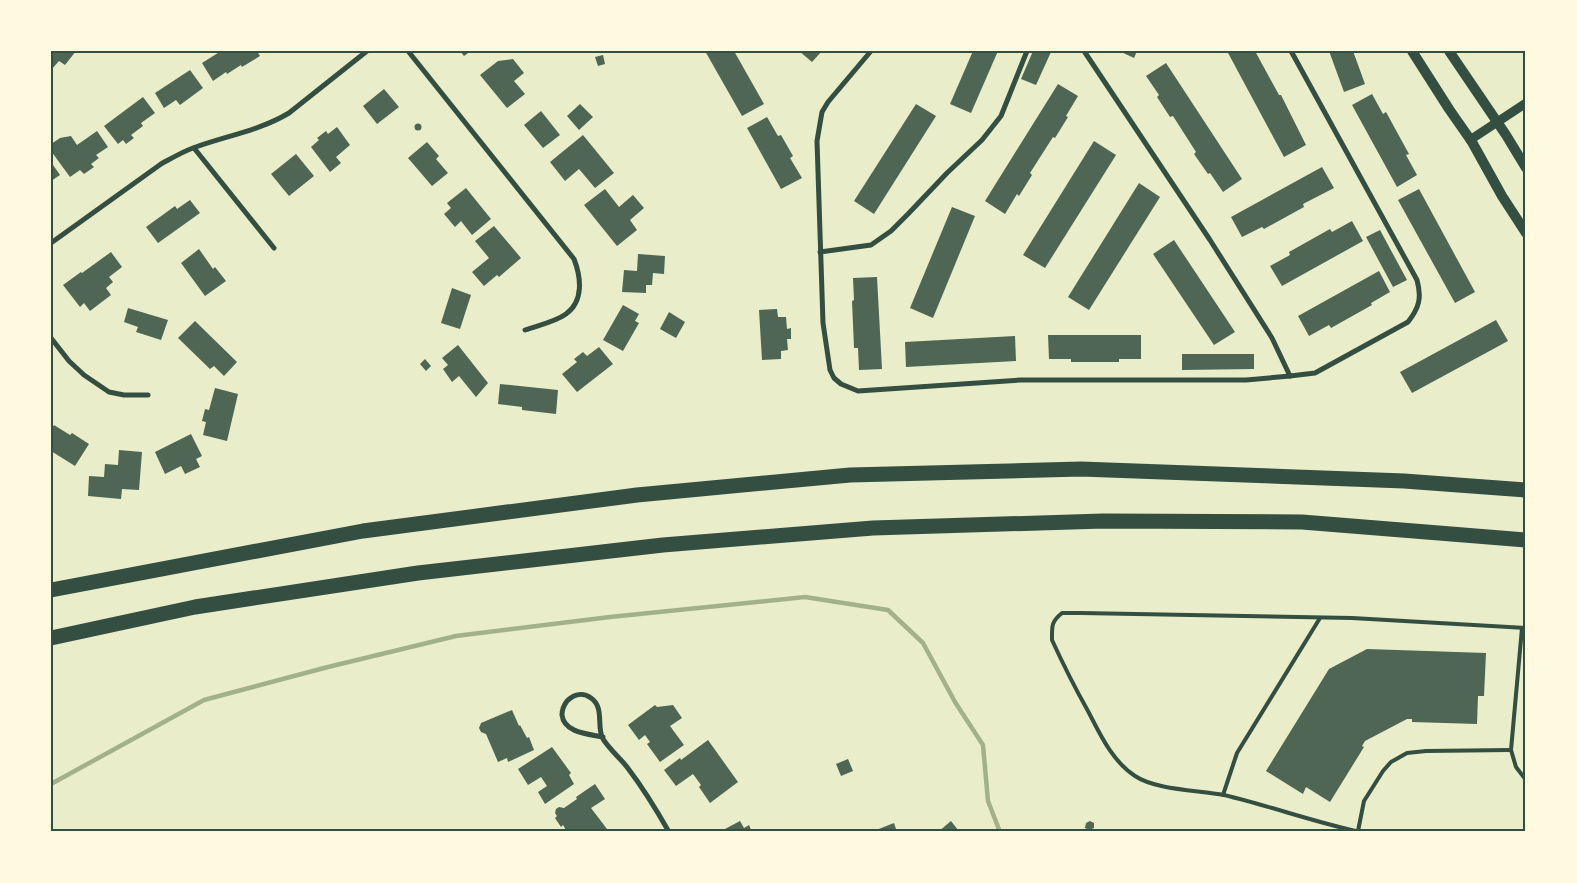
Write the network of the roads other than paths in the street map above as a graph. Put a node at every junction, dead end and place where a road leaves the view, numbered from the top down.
1 (367, 51) edge
2 (408, 51) edge
3 (871, 51) edge
4 (1027, 51) edge
5 (1084, 51) edge
6 (1291, 51) edge
7 (1412, 51) edge
8 (1449, 51) edge
9 (1526, 103) edge
10 (1497, 122) junction
11 (1470, 140) junction
12 (194, 148) junction
13 (1526, 168) edge
14 (1526, 233) edge
15 (51, 243) edge
16 (274, 248) dead end
17 (820, 252) junction
18 (525, 330) dead end
19 (51, 338) edge
20 (1290, 376) junction
21 (148, 395) dead end
22 (1526, 490) edge
23 (1526, 540) edge
24 (51, 590) edge
25 (1320, 618) junction
26 (1524, 628) edge
27 (51, 638) edge
28 (602, 738) junction
29 (1511, 750) junction
30 (1526, 780) edge
31 (1223, 795) junction
32 (669, 832) edge
33 (1359, 832) edge

1 - 12 street
2 - 18 street
3 - 17 street
4 - 17 street
5 - 20 street
6 - 20 street
7 - 11 main road
8 - 10 main road
9 - 10 street
10 - 11 street
10 - 13 main road
11 - 14 main road
12 - 15 street
12 - 16 street
17 - 20 street
19 - 21 street
22 - 24 highway
23 - 27 highway
25 - 26 lane
25 - 31 lane
25 - 31 lane
26 - 29 lane
28 - 28 street
28 - 32 street
29 - 30 lane
29 - 33 lane
31 - 33 lane

